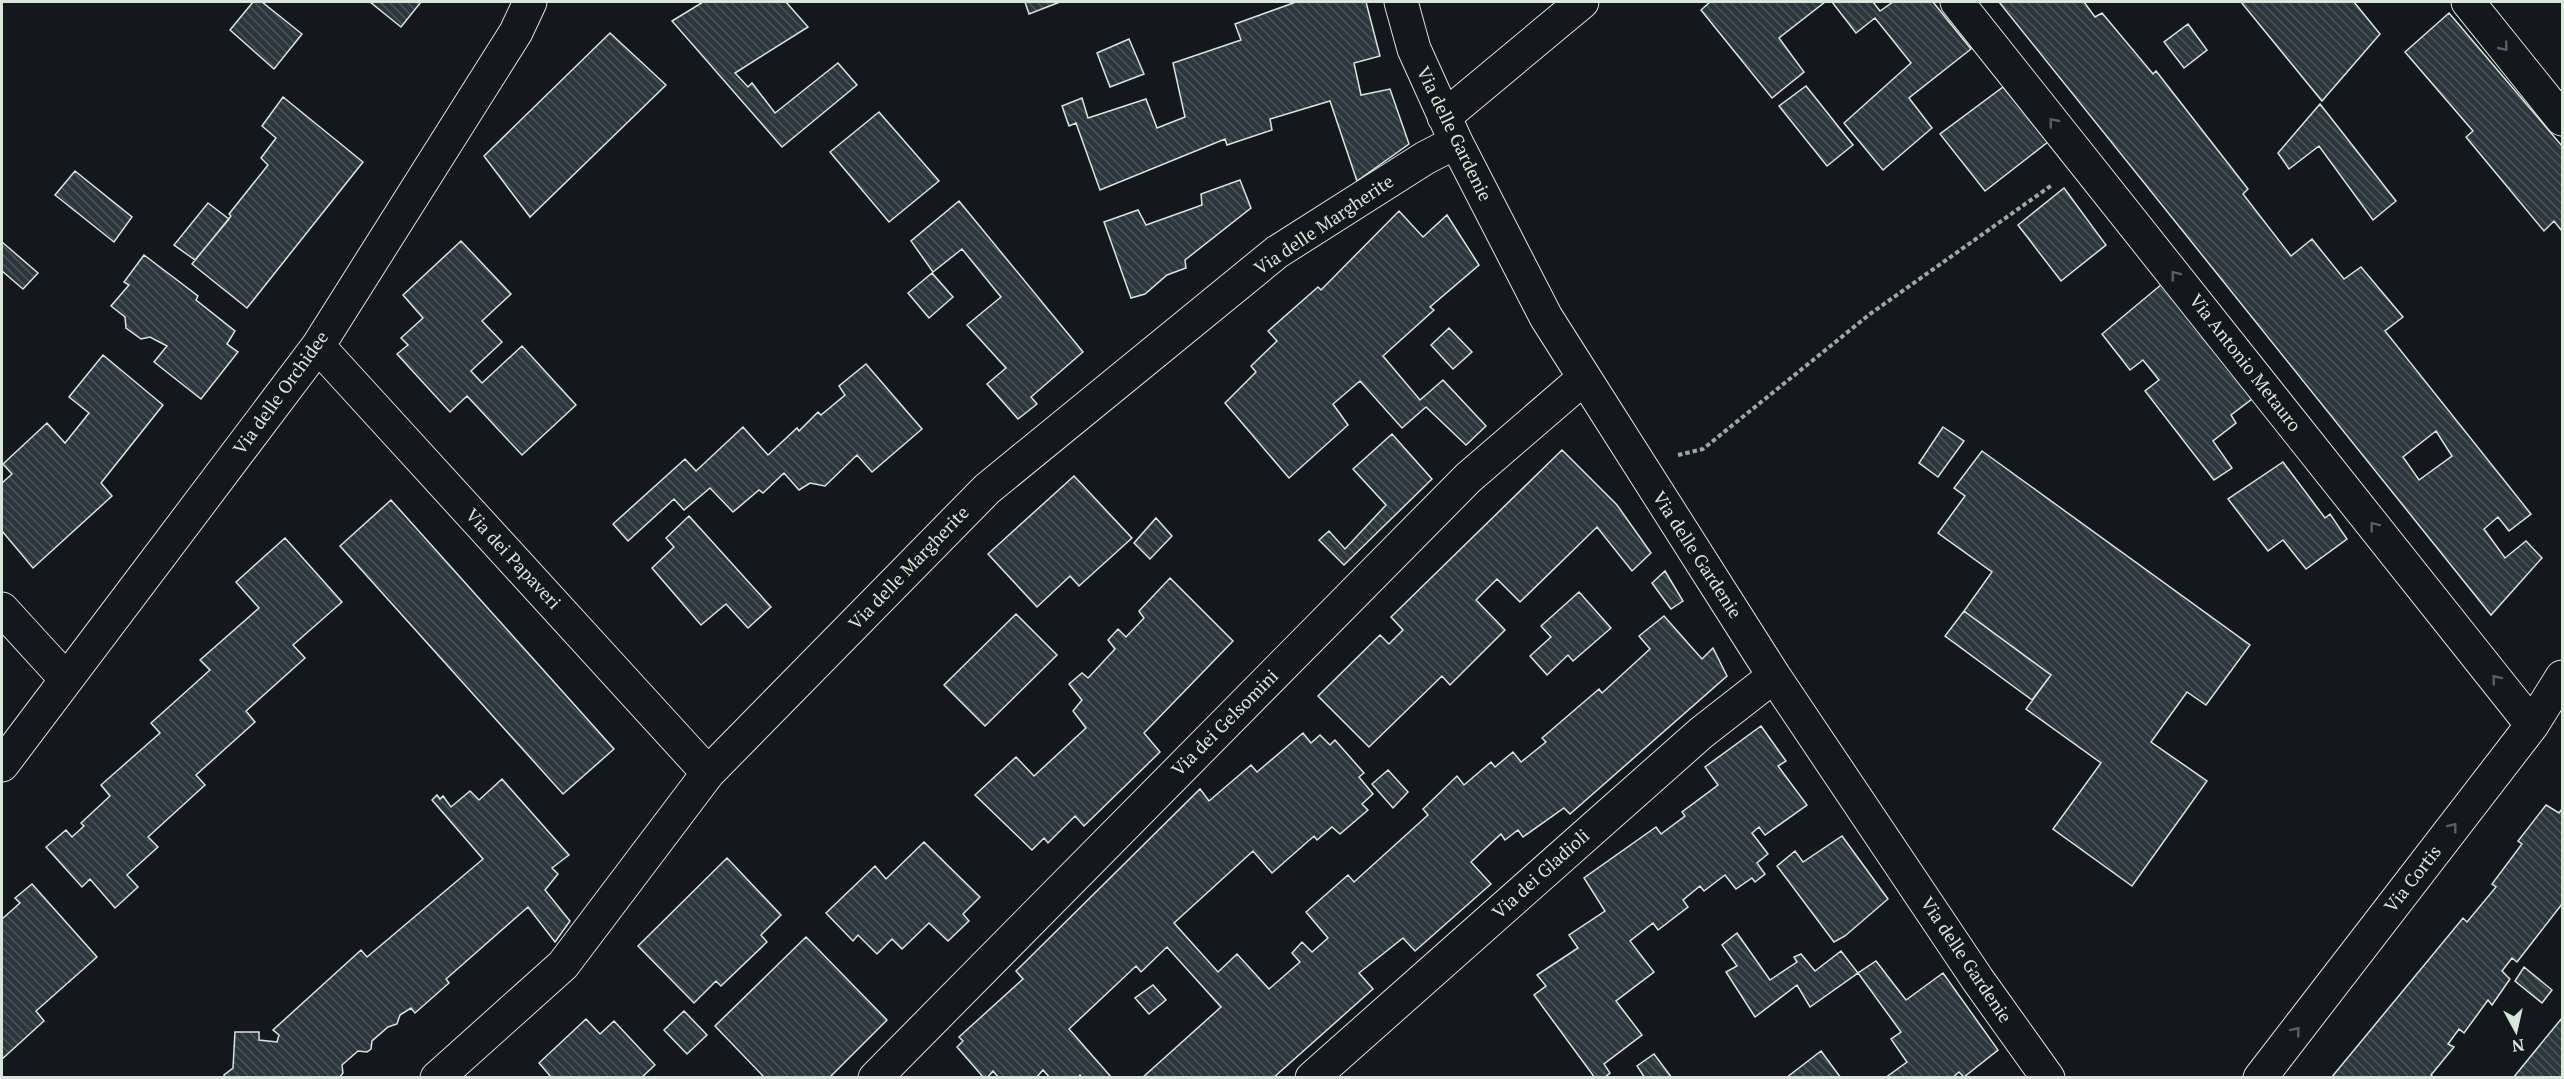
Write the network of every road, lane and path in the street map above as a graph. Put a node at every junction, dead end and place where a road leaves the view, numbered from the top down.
1 (530, 2) edge
2 (1401, 2) edge
3 (1582, 2) edge
4 (1957, 2) edge
5 (2468, 2) edge
6 (2562, 119) edge
7 (1450, 130) junction
8 (2085, 162) junction
9 (318, 346) junction
10 (1584, 378) junction
11 (1629, 449) junction
12 (2, 609) edge
13 (1774, 676) junction
14 (2562, 677) edge
15 (66, 679) junction
16 (2532, 725) junction
17 (2, 765) edge
18 (708, 773) junction
19 (437, 1077) edge
20 (875, 1077) edge
21 (1312, 1077) edge
22 (2048, 1077) edge
23 (2260, 1077) edge

1 - 9 street, Via delle Orchidee
2 - 7 street, Via delle Gardenie
3 - 7 street, Via delle Margherite
8 -> 4 street, Via Antonio Metauro
5 -> 6 street
7 - 10 street, Via delle Gardenie
7 - 18 street, Via delle Margherite
8 - 11 path
16 -> 8 street, Via Antonio Metauro
9 - 15 street, Via delle Orchidee
9 - 18 street, Via dei Papaveri
10 - 11 street, Via delle Gardenie
10 - 20 street, Via dei Gelsomini
11 - 13 street, Via delle Gardenie
12 - 15 street
13 - 21 street, Via dei Gladioli
13 - 22 street, Via delle Gardenie
14 - 16 street, Via Cortis
15 - 17 street, Via delle Orchidee
23 -> 16 street, Via Cortis
18 - 19 street, Via delle Margherite

